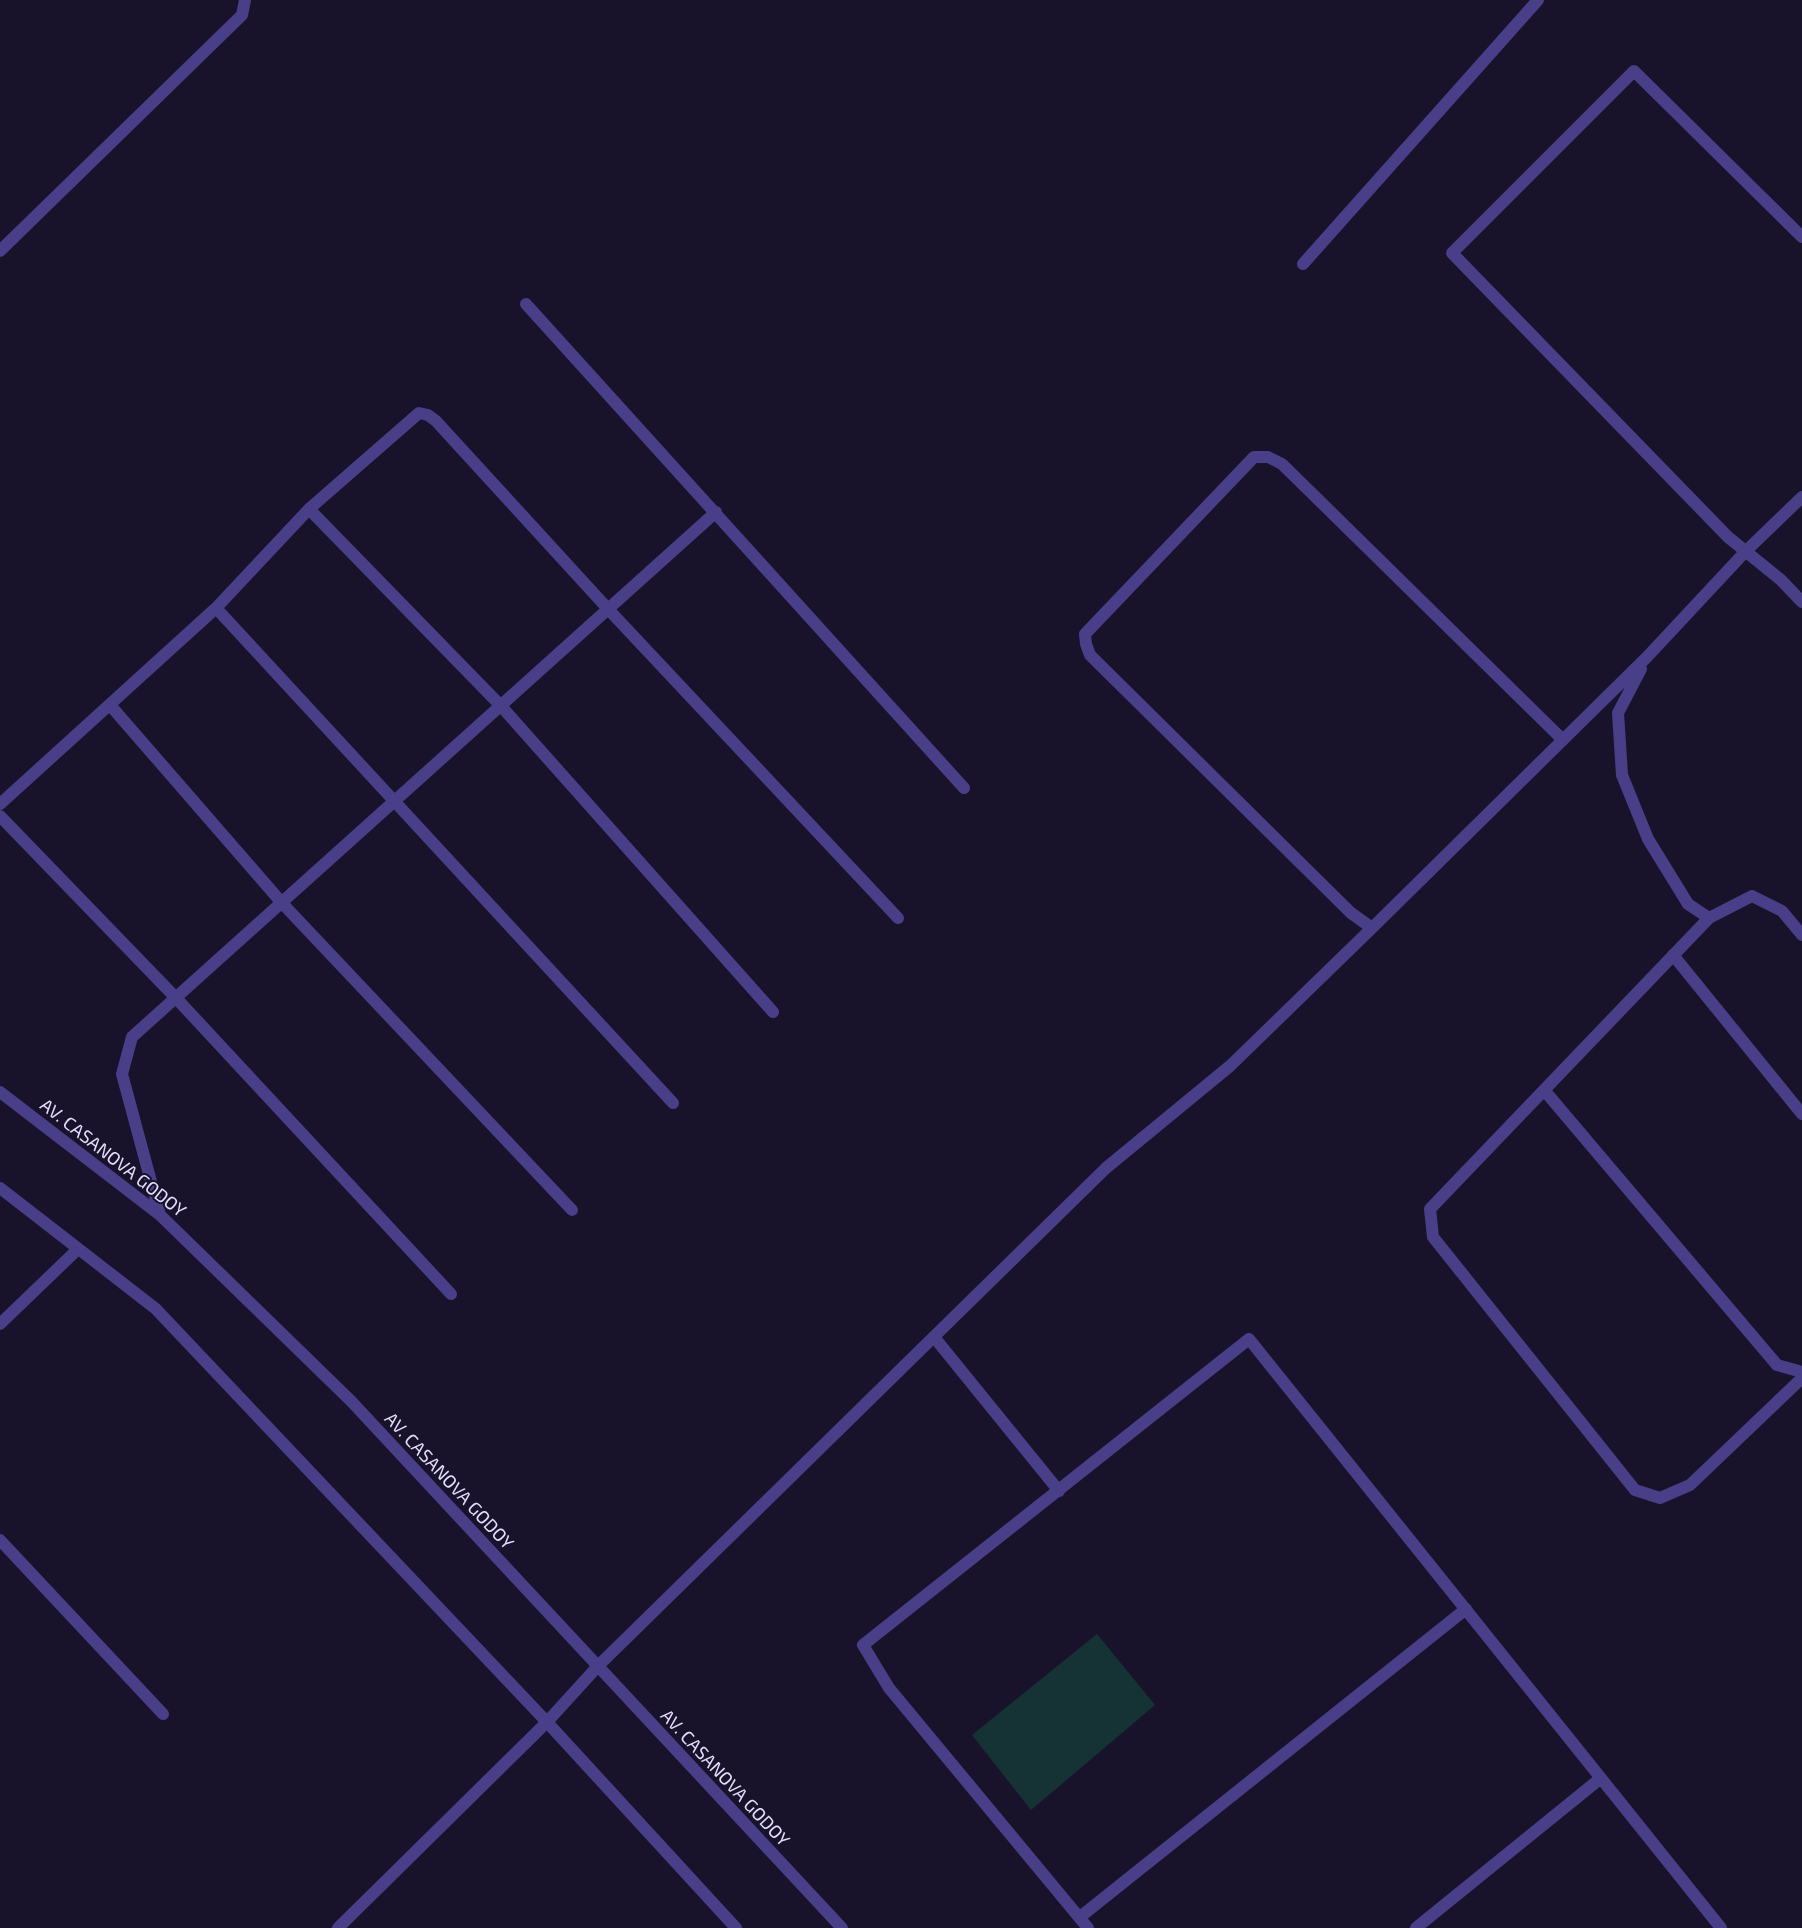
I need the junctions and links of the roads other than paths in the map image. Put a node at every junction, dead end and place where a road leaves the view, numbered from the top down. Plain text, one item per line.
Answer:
1 (245, 0) edge
2 (1538, 0) edge
3 (1802, 237) edge
4 (0, 251) edge
5 (1303, 264) dead end
6 (526, 304) dead end
7 (1802, 497) edge
8 (309, 509) junction
9 (716, 512) junction
10 (1745, 552) junction
11 (1802, 602) edge
12 (216, 608) junction
13 (609, 610) junction
14 (1647, 658) junction
15 (110, 705) junction
16 (501, 706) junction
17 (1563, 740) junction
18 (964, 788) dead end
19 (395, 801) junction
20 (0, 804) edge
21 (0, 816) edge
22 (282, 903) junction
23 (898, 918) dead end
24 (1708, 918) junction
25 (1372, 928) junction
26 (1802, 936) edge
27 (1672, 956) junction
28 (176, 998) junction
29 (773, 1012) dead end
30 (1544, 1090) junction
31 (0, 1092) edge
32 (673, 1103) dead end
33 (1802, 1114) edge
34 (0, 1188) edge
35 (572, 1210) dead end
36 (160, 1215) junction
37 (78, 1249) junction
38 (451, 1294) dead end
39 (0, 1324) edge
40 (934, 1337) junction
41 (1802, 1372) edge
42 (1802, 1378) edge
43 (1059, 1491) junction
44 (0, 1540) edge
45 (1466, 1609) junction
46 (598, 1666) junction
47 (163, 1714) dead end
48 (547, 1722) junction
49 (1601, 1778) junction
50 (1080, 1918) junction
51 (338, 1928) edge
52 (736, 1928) edge
53 (842, 1928) edge
54 (1088, 1928) edge
55 (1416, 1928) edge
56 (1721, 1928) edge

1 - 4 street
2 - 5 street
3 - 10 street
6 - 9 street
7 - 10 street
8 - 12 street
8 - 13 street
8 - 16 street
9 - 13 street
9 - 18 street
10 - 11 street
10 - 14 street
12 - 15 street
12 - 19 street
13 - 16 street
13 - 23 street
14 - 17 street
14 - 24 street
15 - 20 street
15 - 22 street
16 - 19 street
16 - 29 street
17 - 25 street
17 - 25 street
19 - 22 street
19 - 32 street
21 - 28 street
22 - 28 street
22 - 35 street
24 - 26 street
24 - 27 street
25 - 40 street
27 - 30 street
27 - 33 street
28 - 36 street
28 - 38 street
30 - 41 street
30 - 42 street
31 - 36 street, AV. CASANOVA GODOY
34 - 37 street
36 - 46 street, AV. CASANOVA GODOY
37 - 39 street
37 - 48 street
40 - 43 street
40 - 46 street
43 - 45 street
43 - 50 street
44 - 47 street
45 - 49 street
45 - 50 street
46 - 48 street
46 - 53 street, AV. CASANOVA GODOY
48 - 51 street
48 - 52 street
49 - 55 street
49 - 56 street
50 - 54 street

